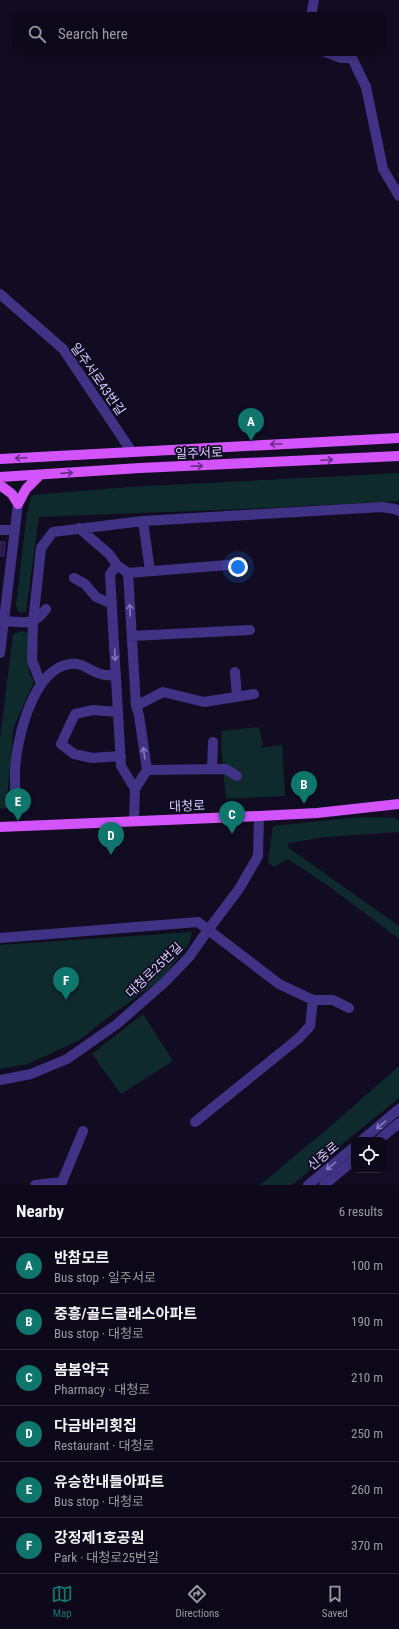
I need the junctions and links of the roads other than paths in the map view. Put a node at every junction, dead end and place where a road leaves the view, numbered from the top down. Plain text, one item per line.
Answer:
1 (314, 0) edge
2 (312, 12) edge
3 (336, 56) edge
4 (399, 196) edge
5 (0, 294) edge
6 (399, 438) edge
7 (132, 452) junction
8 (399, 456) edge
9 (0, 459) edge
10 (40, 475) junction
11 (0, 477) edge
12 (0, 485) edge
13 (18, 504) junction
14 (399, 511) edge
15 (143, 521) junction
16 (79, 528) junction
17 (0, 530) edge
18 (15, 530) junction
19 (0, 564) edge
20 (10, 564) junction
21 (240, 564) dead end
22 (118, 565) junction
23 (150, 572) junction
24 (128, 573) junction
25 (74, 578) dead end
26 (112, 604) junction
27 (46, 609) dead end
28 (4, 621) junction
29 (33, 622) junction
30 (250, 630) dead end
31 (132, 636) junction
32 (0, 653) edge
33 (235, 672) dead end
34 (116, 674) junction
35 (41, 684) junction
36 (254, 694) dead end
37 (237, 697) junction
38 (136, 706) junction
39 (118, 712) junction
40 (213, 742) dead end
41 (121, 756) junction
42 (212, 769) junction
43 (147, 770) junction
44 (237, 776) dead end
45 (135, 789) junction
46 (15, 797) dead end
47 (399, 804) edge
48 (259, 816) junction
49 (134, 822) junction
50 (0, 827) edge
51 (208, 930) junction
52 (0, 938) edge
53 (313, 1000) junction
54 (349, 1008) dead end
55 (0, 1080) edge
56 (399, 1110) edge
57 (195, 1122) dead end
58 (399, 1124) edge
59 (83, 1131) dead end
60 (366, 1137) edge
61 (383, 1137) edge
62 (351, 1149) edge
63 (351, 1162) edge
64 (35, 1185) edge
65 (308, 1185) edge
66 (324, 1185) edge

1 - 2 street
3 - 4 street
5 - 7 street, 일주서로43번길
6 -> 7 main road, 일주서로
7 -> 9 main road, 일주서로
10 -> 8 main road, 일주서로
10 - 11 main road, 일주서로
10 - 13 main road
12 - 13 main road
13 - 18 street
14 - 15 street
15 - 16 street
15 - 23 street
16 - 22 street
16 - 29 street
17 - 18 street
18 - 20 street
19 - 20 street
20 - 28 street
21 - 23 street
22 - 24 street
22 - 26 street
23 - 24 street
31 -> 24 street
25 - 26 street
26 -> 34 street
27 - 29 street
28 - 29 street
28 - 32 street
29 - 35 street
30 - 31 street
31 - 38 street
33 - 37 street
34 - 35 street
34 - 39 street
35 - 46 street
36 - 37 street
37 - 38 street
43 -> 38 street
39 - 41 street
39 - 41 street
40 - 42 street
41 - 45 street
42 - 43 street
42 - 44 street
43 - 45 street
45 - 49 street
47 - 48 main road, 대청로
48 - 49 main road, 대청로
48 - 51 street, 대청로25번길
49 - 50 main road, 대청로
51 - 52 street
51 - 53 street
51 - 55 street, 대청로25번길
53 - 54 street
53 - 57 street
56 -> 60 street
58 - 61 street
59 - 64 street
62 -> 65 street, 신중로
63 - 66 street

